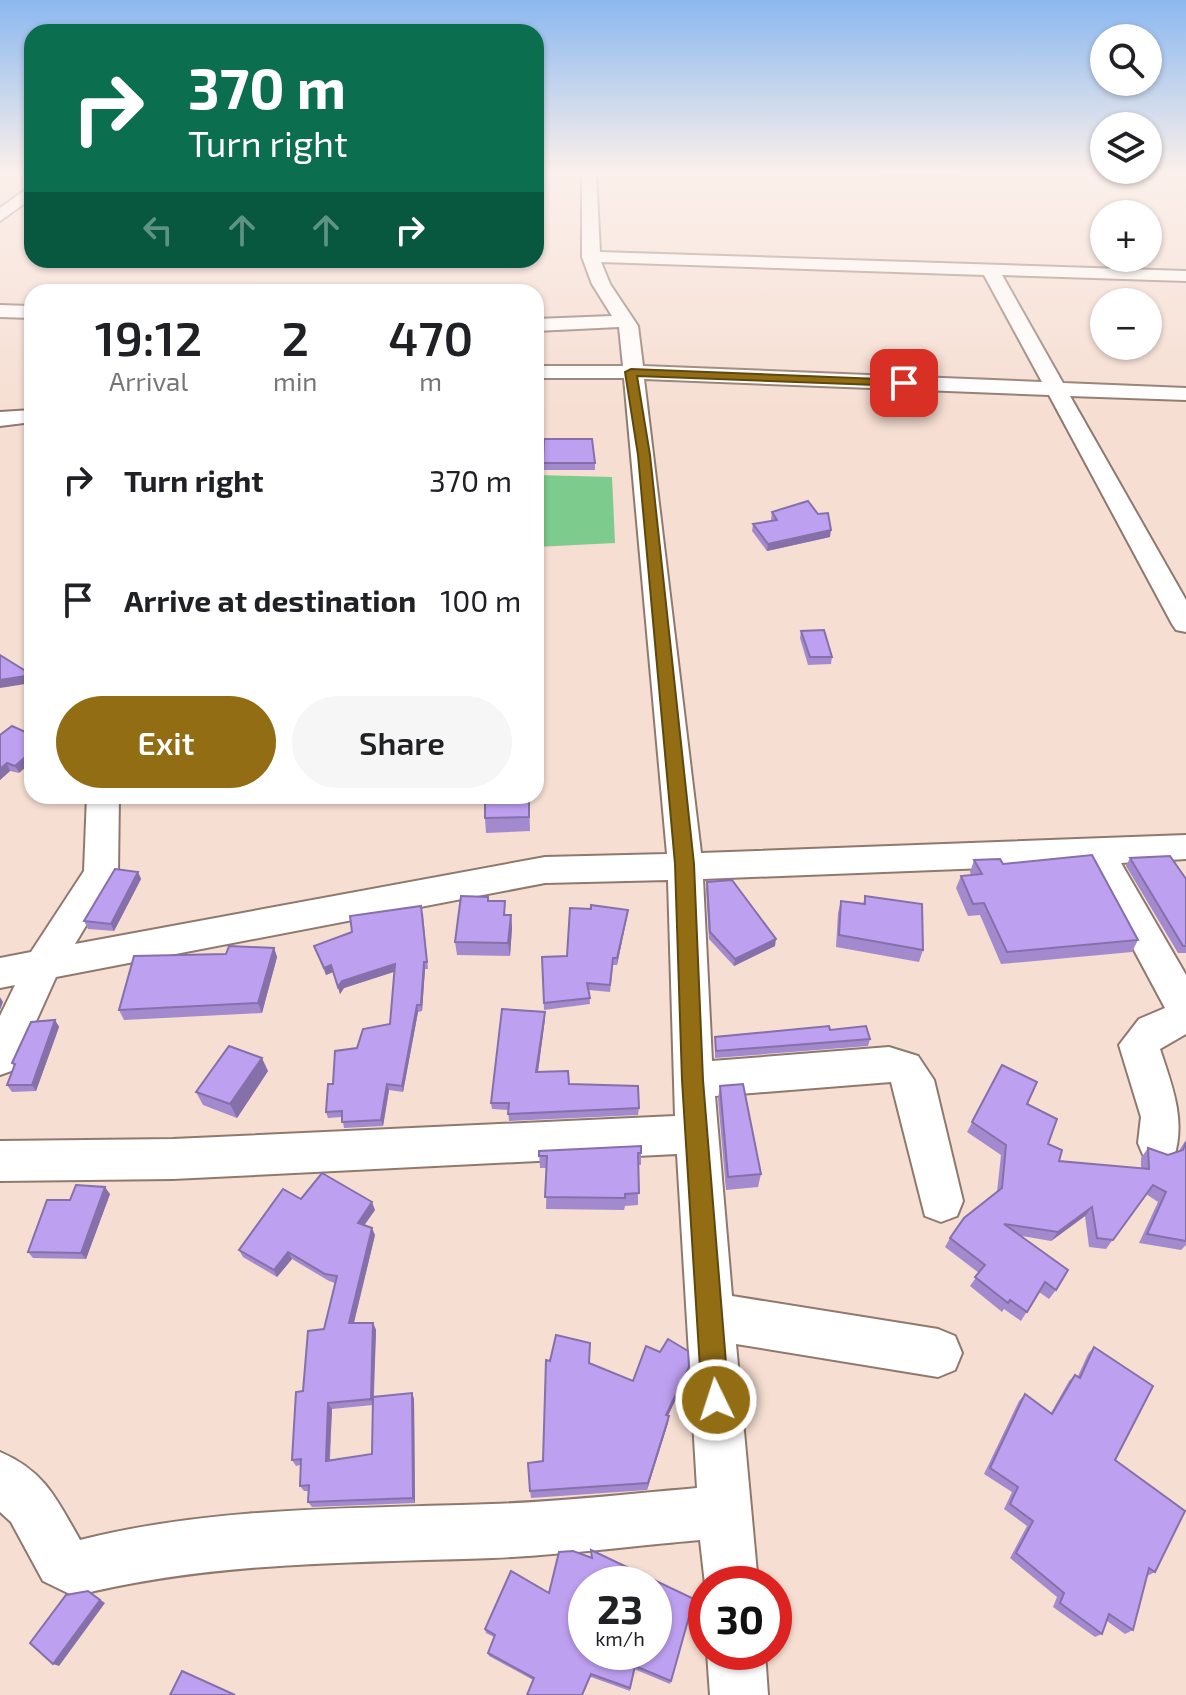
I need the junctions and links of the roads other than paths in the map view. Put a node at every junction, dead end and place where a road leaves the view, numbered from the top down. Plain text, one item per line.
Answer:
1 (591, 252) edge
2 (591, 257) junction
3 (990, 269) junction
4 (1186, 276) edge
5 (0, 311) edge
6 (24, 312) edge
7 (623, 321) junction
8 (544, 325) edge
9 (544, 372) edge
10 (631, 372) junction
11 (1055, 389) junction
12 (1186, 394) edge
13 (24, 417) edge
14 (0, 419) edge
15 (1186, 624) edge
16 (103, 804) edge
17 (1186, 847) edge
18 (1098, 852) junction
19 (685, 864) junction
20 (43, 965) junction
21 (0, 973) edge
22 (1186, 1010) edge
23 (1186, 1016) edge
24 (0, 1058) edge
25 (693, 1080) junction
26 (697, 1134) junction
27 (1159, 1143) dead end
28 (0, 1161) edge
29 (941, 1201) dead end
30 (710, 1316) junction
31 (938, 1353) dead end
32 (0, 1478) edge
33 (723, 1512) junction
34 (728, 1566) edge
35 (737, 1670) edge
36 (739, 1695) edge

1 - 2 street
2 - 3 street
2 - 7 street
3 - 4 street
3 - 11 street
5 - 6 street
7 - 8 street
7 - 10 street
9 - 10 street
10 - 11 street
10 - 19 street
11 - 12 street
11 - 15 street
13 - 14 street
16 - 20 street
17 - 18 street
18 - 19 street
18 - 22 street
19 - 20 street
19 - 25 street
20 - 21 street
20 - 24 street
23 - 27 street
25 - 26 street
25 - 29 street
26 - 28 street
26 - 30 street
30 - 31 street
30 - 33 street
32 - 33 street
33 - 34 street
35 - 36 street

